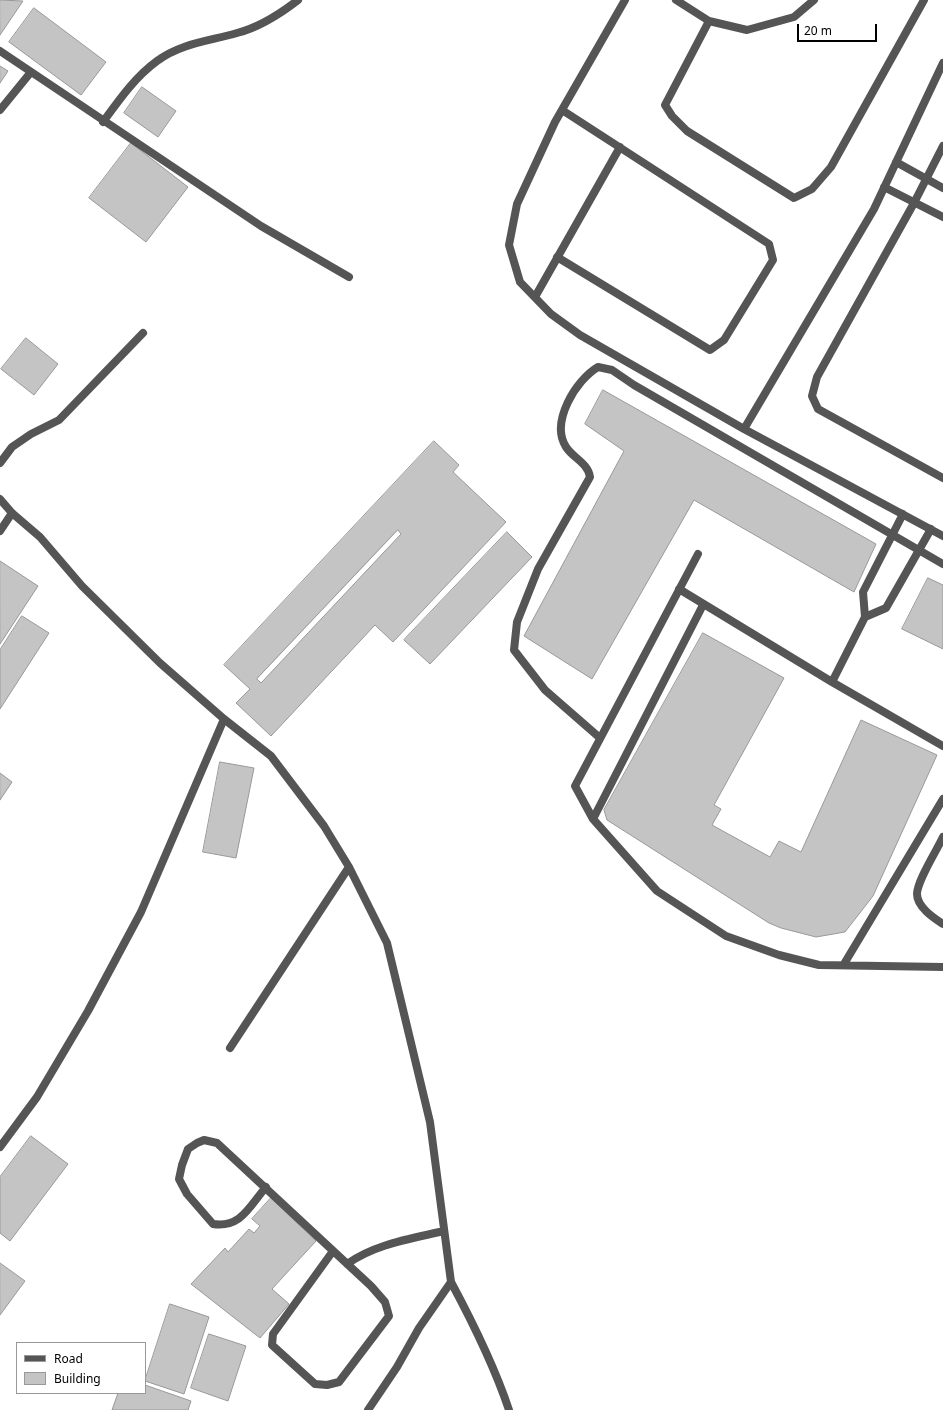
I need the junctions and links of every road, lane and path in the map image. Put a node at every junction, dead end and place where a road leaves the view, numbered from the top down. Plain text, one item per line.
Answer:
1 (298, 0) edge
2 (625, 0) edge
3 (676, 0) edge
4 (814, 0) edge
5 (924, 0) edge
6 (709, 21) junction
7 (0, 51) edge
8 (943, 64) edge
9 (31, 72) junction
10 (0, 110) edge
11 (562, 110) junction
12 (103, 122) junction
13 (943, 146) edge
14 (620, 147) junction
15 (896, 162) junction
16 (927, 178) junction
17 (884, 187) junction
18 (943, 188) edge
19 (914, 203) junction
20 (943, 217) edge
21 (557, 257) junction
22 (349, 277) dead end
23 (535, 297) junction
24 (143, 333) dead end
25 (744, 429) junction
26 (0, 462) edge
27 (943, 478) edge
28 (0, 499) edge
29 (12, 514) junction
30 (903, 514) junction
31 (931, 529) junction
32 (0, 531) edge
33 (892, 536) junction
34 (943, 536) edge
35 (918, 551) junction
36 (698, 554) dead end
37 (943, 564) edge
38 (679, 589) junction
39 (703, 605) junction
40 (865, 617) junction
41 (832, 682) junction
42 (224, 719) junction
43 (600, 738) junction
44 (943, 746) edge
45 (943, 798) edge
46 (593, 819) junction
47 (943, 837) edge
48 (349, 867) junction
49 (943, 924) edge
50 (844, 964) junction
51 (943, 967) edge
52 (230, 1048) dead end
53 (0, 1147) edge
54 (266, 1187) junction
55 (444, 1231) junction
56 (333, 1251) junction
57 (346, 1264) junction
58 (451, 1282) junction
59 (368, 1410) edge
60 (509, 1410) edge

1 - 12 street
2 - 11 street
3 - 6 street
4 - 6 street
5 - 6 street
7 - 9 street
8 - 15 street
9 - 10 street
9 - 12 street
11 - 14 street
11 - 23 street
12 - 22 street
13 - 16 street
14 - 21 street
14 - 21 street
15 - 16 street
15 - 17 street
16 - 18 street
16 - 19 street
17 - 19 street
17 - 25 street
19 - 20 street
19 - 27 street
21 - 23 street
23 - 25 street
24 - 26 street
25 - 30 street
28 - 29 street
29 - 32 street
29 - 42 street
30 - 31 street
30 - 33 street
31 - 34 street
31 - 35 street
33 - 35 street
33 - 40 street
33 - 43 street
35 - 37 street
35 - 40 street
36 - 38 street
38 - 39 street
38 - 43 street
39 - 41 street
39 - 46 street
40 - 41 street
41 - 44 street
42 - 48 street
42 - 53 street
43 - 46 street
45 - 50 street
46 - 50 street
47 - 49 street
48 - 52 street
48 - 55 street
50 - 51 street
54 - 54 street
54 - 56 street
55 - 57 street
55 - 58 street
56 - 57 street
56 - 57 street
58 - 59 street
58 - 60 street

